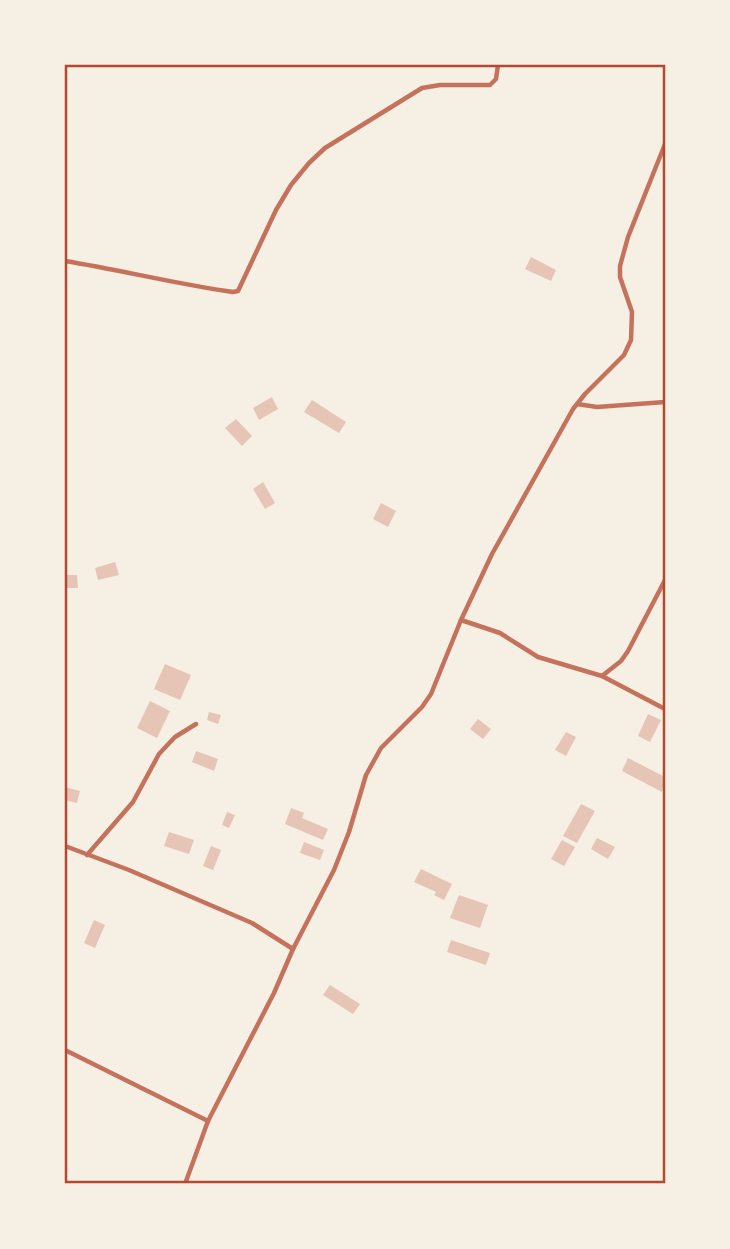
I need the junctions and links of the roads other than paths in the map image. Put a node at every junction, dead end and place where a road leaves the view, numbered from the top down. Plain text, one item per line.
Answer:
1 (498, 65) edge
2 (665, 144) edge
3 (65, 261) edge
4 (665, 402) edge
5 (577, 404) junction
6 (665, 580) edge
7 (461, 620) junction
8 (602, 676) junction
9 (665, 709) edge
10 (197, 724) dead end
11 (65, 846) edge
12 (86, 855) junction
13 (293, 949) junction
14 (65, 1050) edge
15 (208, 1121) junction
16 (185, 1184) edge

1 - 3 street
2 - 5 street
4 - 5 street
5 - 7 street
6 - 8 street
7 - 8 street
7 - 13 street
8 - 9 street
10 - 12 street
11 - 12 street
12 - 13 street
13 - 15 street
14 - 15 street
15 - 16 street

